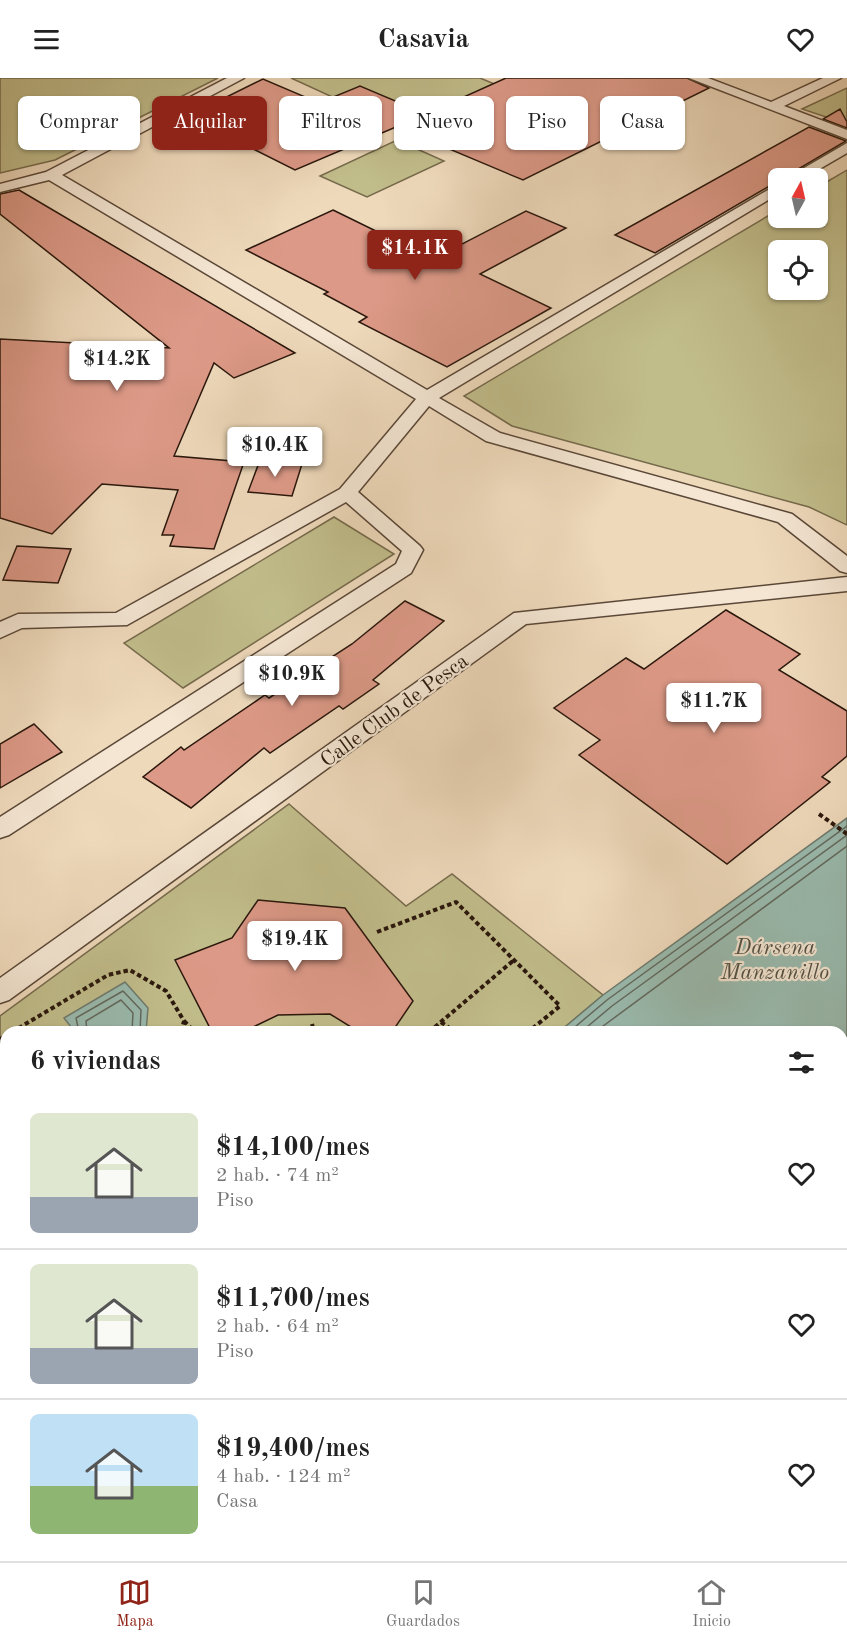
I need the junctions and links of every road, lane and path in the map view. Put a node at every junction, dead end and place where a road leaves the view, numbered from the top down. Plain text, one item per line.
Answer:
1 (237, 78) edge
2 (696, 78) edge
3 (834, 78) edge
4 (771, 107) junction
5 (847, 135) edge
6 (847, 147) edge
7 (811, 168) edge
8 (51, 175) junction
9 (0, 188) edge
10 (768, 194) edge
11 (426, 398) junction
12 (347, 493) junction
13 (847, 566) edge
14 (847, 584) edge
15 (0, 631) edge
16 (819, 814) dead end
17 (0, 829) edge
18 (847, 834) edge
19 (377, 932) dead end
20 (514, 960) junction
21 (0, 992) edge
22 (184, 1020) junction
23 (441, 1022) junction
24 (22, 1026) edge
25 (182, 1026) edge
26 (190, 1026) edge
27 (436, 1026) edge
28 (447, 1026) edge
29 (535, 1026) edge

1 - 8 lane
2 - 4 lane
3 - 4 lane
4 - 5 lane
6 - 7 lane
8 - 9 lane
8 - 11 lane
10 - 11 lane
11 - 12 lane
11 - 13 lane
12 - 15 lane
12 - 17 lane
14 - 21 lane, Calle Club de Pesca
16 - 18 path
19 - 20 path
20 - 23 path
20 - 29 path
22 - 24 path
22 - 25 path
22 - 26 path
23 - 27 path
23 - 28 path

